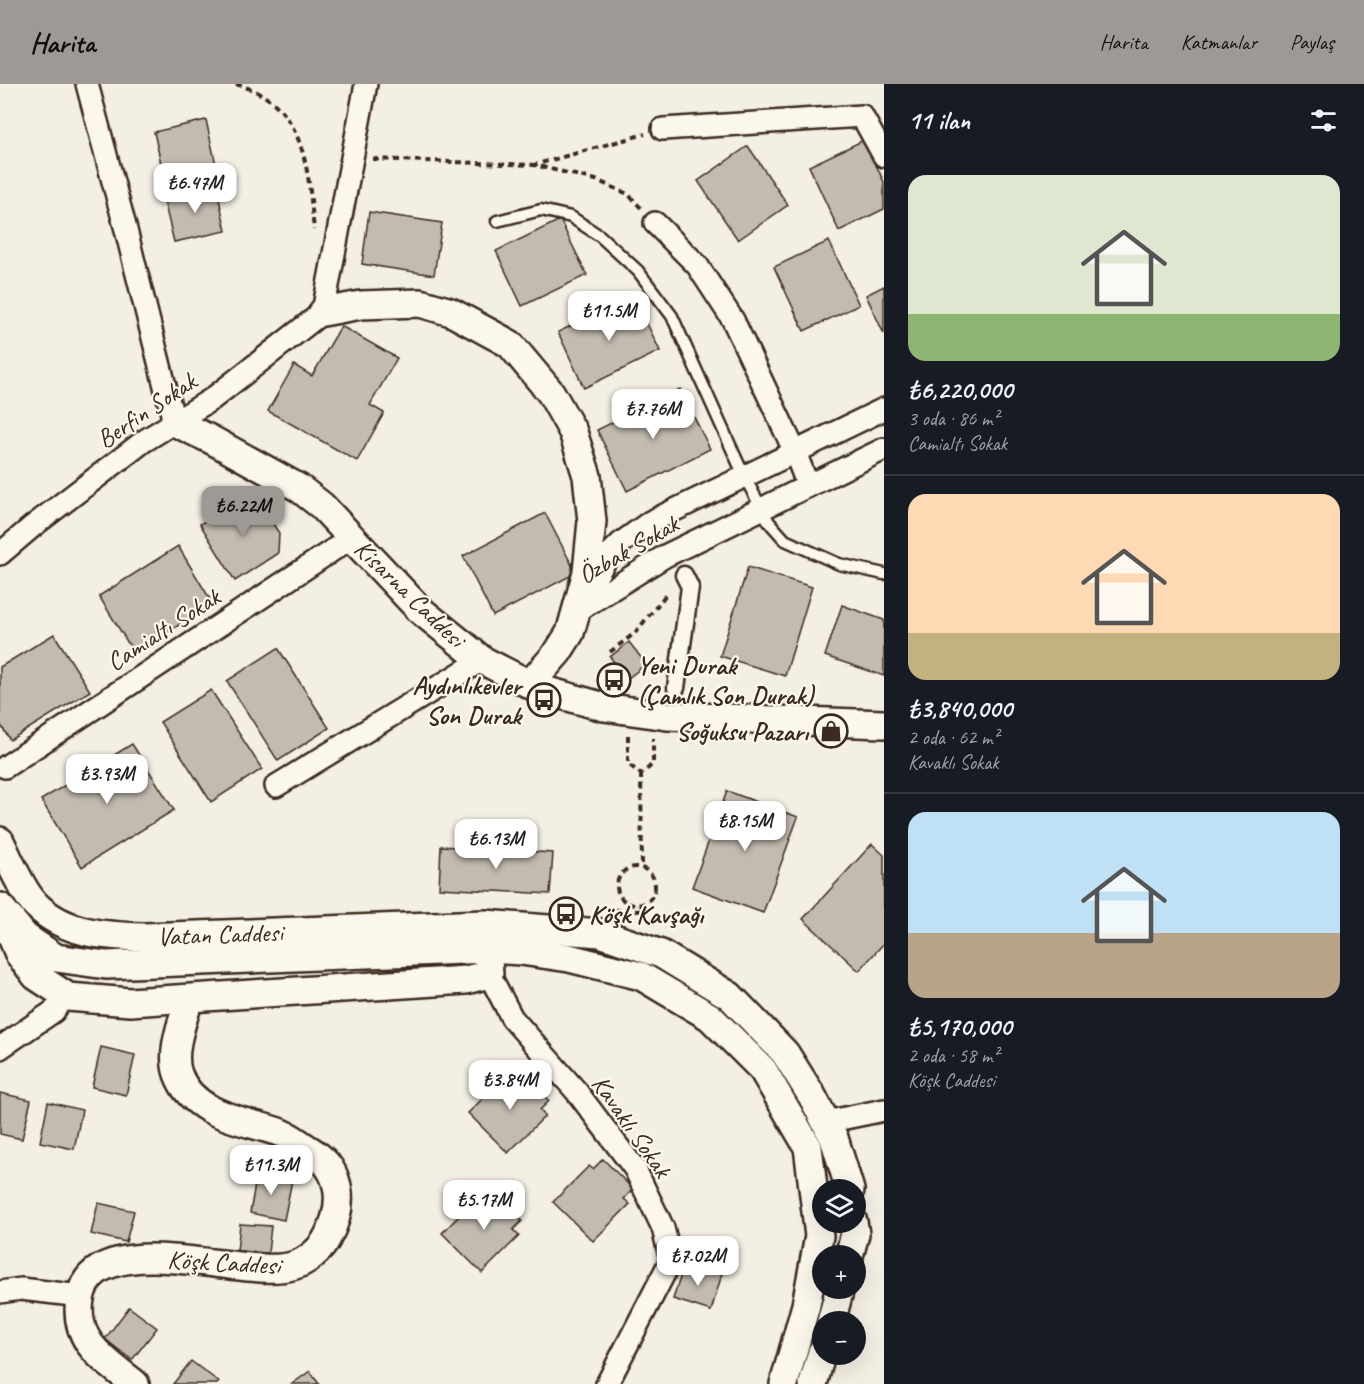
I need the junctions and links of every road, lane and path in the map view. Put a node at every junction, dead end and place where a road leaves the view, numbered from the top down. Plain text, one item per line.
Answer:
1 (87, 84) edge
2 (236, 84) edge
3 (366, 84) edge
4 (663, 129) joint
5 (884, 156) edge
6 (352, 158) junction
7 (534, 165) junction
8 (497, 221) dead end
9 (655, 223) joint
10 (315, 231) dead end
11 (323, 312) junction
12 (884, 409) edge
13 (174, 422) junction
14 (884, 449) edge
15 (795, 452) junction
16 (744, 476) junction
17 (808, 486) junction
18 (761, 509) junction
19 (351, 538) junction
20 (0, 554) edge
21 (884, 574) edge
22 (684, 575) dead end
23 (577, 611) junction
24 (482, 660) junction
25 (530, 684) junction
26 (676, 688) dead end
27 (884, 724) edge
28 (628, 735) dead end
29 (652, 737) dead end
30 (5, 767) dead end
31 (641, 774) junction
32 (276, 786) dead end
33 (0, 841) edge
34 (642, 868) junction
35 (642, 904) junction
36 (0, 907) edge
37 (608, 909) dead end
38 (487, 949) junction
39 (61, 992) junction
40 (189, 999) junction
41 (0, 1048) edge
42 (884, 1110) edge
43 (826, 1122) junction
44 (847, 1179) edge
45 (0, 1292) edge
46 (81, 1296) junction
47 (818, 1365) edge
48 (135, 1384) edge
49 (607, 1384) edge
50 (784, 1384) edge
51 (813, 1384) edge

1 - 13 street
2 - 10 path
3 - 6 street
4 - 5 street
4 - 7 path
6 - 7 path
6 - 11 street
7 - 9 path
8 - 16 lane
9 - 15 street
11 - 13 street, Berfin Sokak
11 - 23 street
12 - 15 street, Özbak Sokak
13 - 19 street, Kisarna Caddesi
13 - 20 street, Berfin Sokak
14 - 17 street, Özbak Sokak
15 - 16 street, Özbak Sokak
15 - 17 street
16 - 18 lane
16 - 23 street, Özbak Sokak
17 - 18 street, Özbak Sokak
18 - 21 lane
18 - 23 street, Özbak Sokak
19 - 24 street, Kisarna Caddesi
19 - 30 street, Camialtı Sokak
22 - 26 street
23 - 25 street
24 - 25 street, Kisarna Caddesi
24 - 32 street
25 - 27 street, Kisarna Caddesi
28 - 31 path
29 - 31 path
31 - 34 path
33 - 38 street, Vatan Caddesi
34 - 35 path
34 - 35 path
35 - 37 path
36 - 38 street, Vatan Caddesi
36 - 39 street
38 - 40 street
38 - 43 street, Vatan Caddesi
38 - 49 street, Kavaklı Sokak
38 - 50 street, Vatan Caddesi
39 - 40 street
39 - 41 street
40 - 46 street, Köşk Caddesi
42 - 43 street
43 - 44 street, Vatan Caddesi
45 - 46 street
46 - 48 street
47 - 51 street

